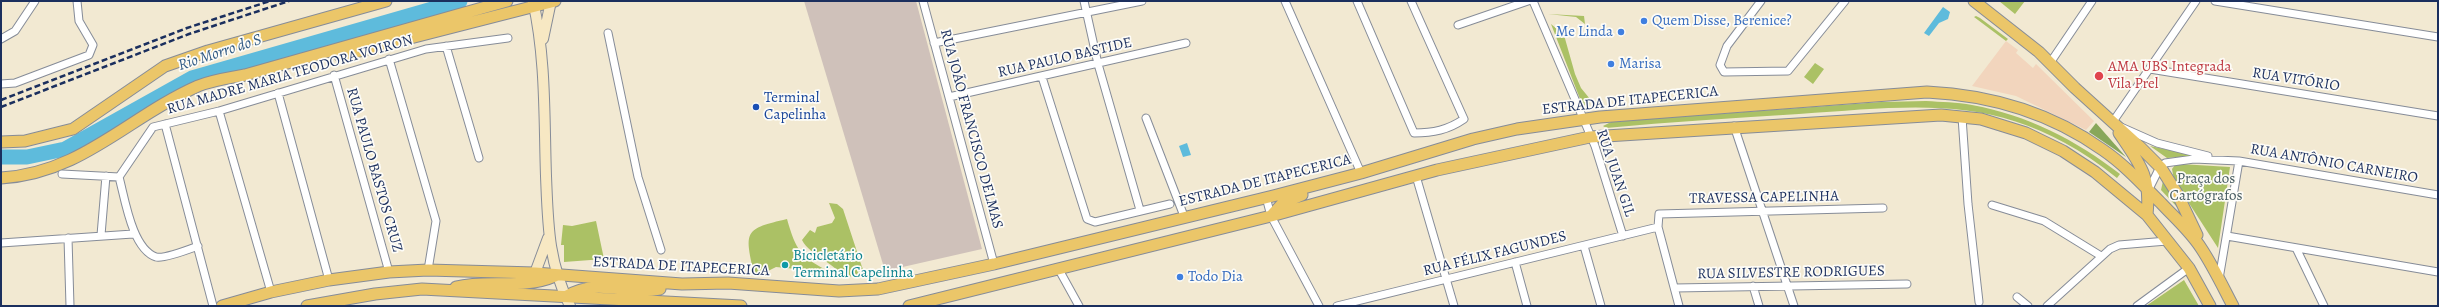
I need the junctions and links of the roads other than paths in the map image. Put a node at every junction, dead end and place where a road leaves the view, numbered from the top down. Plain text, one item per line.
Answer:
1 (35, 1) edge
2 (77, 1) edge
3 (386, 1) edge
4 (508, 1) edge
5 (552, 1) edge
6 (923, 1) edge
7 (1084, 1) edge
8 (1142, 1) edge
9 (1285, 1) edge
10 (1357, 1) edge
11 (1411, 1) edge
12 (1528, 1) edge
13 (1533, 1) edge
14 (1761, 1) edge
15 (1845, 1) edge
16 (1974, 1) edge
17 (2092, 1) edge
18 (2196, 1) edge
19 (2215, 1) edge
20 (534, 4) edge
21 (1086, 12) junction
22 (1458, 26) dead end
23 (608, 33) dead end
24 (2438, 37) edge
25 (508, 38) dead end
26 (1, 39) edge
27 (934, 43) junction
28 (1186, 43) dead end
29 (446, 46) junction
30 (542, 47) junction
31 (389, 58) junction
32 (2050, 63) junction
33 (1098, 64) junction
34 (2150, 69) junction
35 (245, 75) junction
36 (334, 75) junction
37 (1042, 77) junction
38 (1, 84) edge
39 (278, 93) junction
40 (949, 97) junction
41 (219, 111) junction
42 (2438, 116) edge
43 (1962, 117) junction
44 (1146, 118) dead end
45 (1582, 118) junction
46 (2112, 122) junction
47 (164, 124) junction
48 (1734, 126) junction
49 (1590, 137) junction
50 (1, 142) edge
51 (479, 158) dead end
52 (2225, 159) junction
53 (2239, 161) junction
54 (1392, 164) junction
55 (2160, 168) junction
56 (1361, 173) junction
57 (62, 174) dead end
58 (106, 176) junction
59 (1416, 176) junction
60 (119, 177) junction
61 (1, 178) edge
62 (2148, 191) junction
63 (2438, 195) edge
64 (1266, 197) junction
65 (1170, 204) dead end
66 (1992, 205) dead end
67 (1883, 208) dead end
68 (1140, 210) junction
69 (1762, 211) junction
70 (1184, 216) junction
71 (1271, 216) junction
72 (2147, 216) junction
73 (1658, 227) junction
74 (133, 234) junction
75 (101, 235) junction
76 (548, 236) junction
77 (1623, 236) junction
78 (2227, 236) junction
79 (68, 238) junction
80 (2167, 241) junction
81 (1, 243) edge
82 (198, 246) junction
83 (1584, 246) junction
84 (2202, 248) junction
85 (2296, 248) junction
86 (661, 250) dead end
87 (2101, 256) junction
88 (1515, 262) junction
89 (994, 264) junction
90 (1058, 268) junction
91 (2188, 268) junction
92 (428, 270) junction
93 (389, 272) junction
94 (2438, 272) edge
95 (535, 274) junction
96 (556, 276) junction
97 (1446, 279) junction
98 (2219, 279) junction
99 (329, 280) junction
100 (682, 284) junction
101 (1907, 284) dead end
102 (1786, 285) junction
103 (1753, 286) junction
104 (1675, 288) junction
105 (444, 290) junction
106 (271, 292) junction
107 (2017, 297) dead end
108 (567, 301) edge
109 (349, 302) edge
110 (1979, 302) dead end
111 (70, 306) edge
112 (214, 306) edge
113 (222, 306) edge
114 (307, 306) edge
115 (741, 306) edge
116 (909, 306) edge
117 (1079, 306) edge
118 (1319, 306) edge
119 (1337, 306) edge
120 (1454, 306) edge
121 (1527, 306) edge
122 (1601, 306) edge
123 (1679, 306) edge
124 (1759, 306) edge
125 (1794, 306) edge
126 (2028, 306) edge
127 (2046, 306) edge
128 (2137, 306) edge
129 (2210, 306) edge
130 (2234, 306) edge
131 (2324, 306) edge

1 - 26 street
2 - 38 street
3 - 50 main road
4 - 35 main road
5 - 20 main road
5 - 30 main road
6 - 27 street, RUA JOÃO FRANCISCO DELMAS
7 - 21 street
8 - 21 street
9 - 56 street
10 - 11 street
12 - 22 street
13 - 45 street, RUA JUAN GIL
14 - 15 street
16 - 32 main road
17 - 32 street
18 - 34 street
19 - 24 street
20 - 30 main road
20 - 35 main road
21 - 27 street
21 - 33 street
23 - 86 street
25 - 29 street, RUA MADRE MARIA TEODORA VOIRON
27 - 40 street, RUA JOÃO FRANCISCO DELMAS
28 - 33 street, RUA PAULO BASTIDE
29 - 31 street, RUA MADRE MARIA TEODORA VOIRON
29 - 51 street
30 - 76 main road
31 - 36 street, RUA MADRE MARIA TEODORA VOIRON
31 - 92 street
32 - 46 main road
33 - 37 street, RUA PAULO BASTIDE
33 - 68 street
34 - 42 street, RUA VITÓRIO
34 - 46 street
35 - 61 main road
36 - 39 street, RUA MADRE MARIA TEODORA VOIRON
36 - 93 street, RUA PAULO BASTOS CRUZ
37 - 40 street, RUA PAULO BASTIDE
37 - 68 street
39 - 41 street, RUA MADRE MARIA TEODORA VOIRON
39 - 99 street
40 - 89 street, RUA JOÃO FRANCISCO DELMAS
41 - 47 street, RUA MADRE MARIA TEODORA VOIRON
41 - 106 street
43 - 48 main road
43 - 72 main road
43 - 110 street
44 - 70 street
45 - 49 street, RUA JUAN GIL
45 - 54 main road, ESTRADA DE ITAPECERICA
45 - 62 main road, ESTRADA DE ITAPECERICA
46 - 52 street, RUA ANTÔNIO CARNEIRO
46 - 55 main road
46 - 62 main road
47 - 60 street, RUA MADRE MARIA TEODORA VOIRON
47 - 82 street
48 - 49 main road
48 - 69 street
49 - 59 main road
49 - 77 street, RUA JUAN GIL
52 - 53 street, RUA ANTÔNIO CARNEIRO
52 - 55 street, RUA ANTÔNIO CARNEIRO
53 - 63 street, RUA ANTÔNIO CARNEIRO
53 - 78 street
54 - 56 main road, ESTRADA DE ITAPECERICA
54 - 71 main road
55 - 62 street
55 - 84 main road
56 - 64 main road, ESTRADA DE ITAPECERICA
57 - 58 street
58 - 60 street
58 - 75 street
59 - 71 main road
59 - 97 street
60 - 74 street
62 - 72 main road
62 - 84 main road, ESTRADA DE ITAPECERICA
64 - 70 main road, ESTRADA DE ITAPECERICA
64 - 71 street
65 - 68 street
66 - 87 street
67 - 69 street, TRAVESSA CAPELINHA
69 - 73 street, TRAVESSA CAPELINHA
69 - 102 street
70 - 89 main road, ESTRADA DE ITAPECERICA
71 - 90 main road
71 - 118 street
72 - 80 main road
73 - 77 street, RUA FÉLIX FAGUNDES
73 - 104 street
74 - 75 street
74 - 82 street
75 - 79 street
76 - 95 main road
76 - 96 main road
77 - 83 street, RUA FÉLIX FAGUNDES
78 - 85 street
78 - 98 street
79 - 81 street
79 - 111 street
80 - 87 street
80 - 91 main road
82 - 112 street
83 - 88 street, RUA FÉLIX FAGUNDES
83 - 122 street
84 - 98 main road, ESTRADA DE ITAPECERICA
85 - 94 street
85 - 131 street
87 - 127 street
88 - 97 street, RUA FÉLIX FAGUNDES
88 - 121 street
89 - 100 main road, ESTRADA DE ITAPECERICA
90 - 116 main road
90 - 117 street
91 - 128 street
91 - 129 main road
92 - 93 main road, ESTRADA DE ITAPECERICA
92 - 95 main road, ESTRADA DE ITAPECERICA
93 - 99 main road, ESTRADA DE ITAPECERICA
95 - 96 main road, ESTRADA DE ITAPECERICA
96 - 100 main road, ESTRADA DE ITAPECERICA
96 - 105 main road
96 - 108 main road
97 - 119 street, RUA FÉLIX FAGUNDES
97 - 120 street
98 - 130 main road, ESTRADA DE ITAPECERICA
99 - 106 main road, ESTRADA DE ITAPECERICA
100 - 108 main road
101 - 102 street, RUA SILVESTRE RODRIGUES
102 - 103 street, RUA SILVESTRE RODRIGUES
102 - 125 street
103 - 104 street, RUA SILVESTRE RODRIGUES
103 - 124 street
104 - 123 street
105 - 108 main road
105 - 109 main road
106 - 113 main road, ESTRADA DE ITAPECERICA
107 - 126 street
108 - 115 main road
109 - 114 main road

